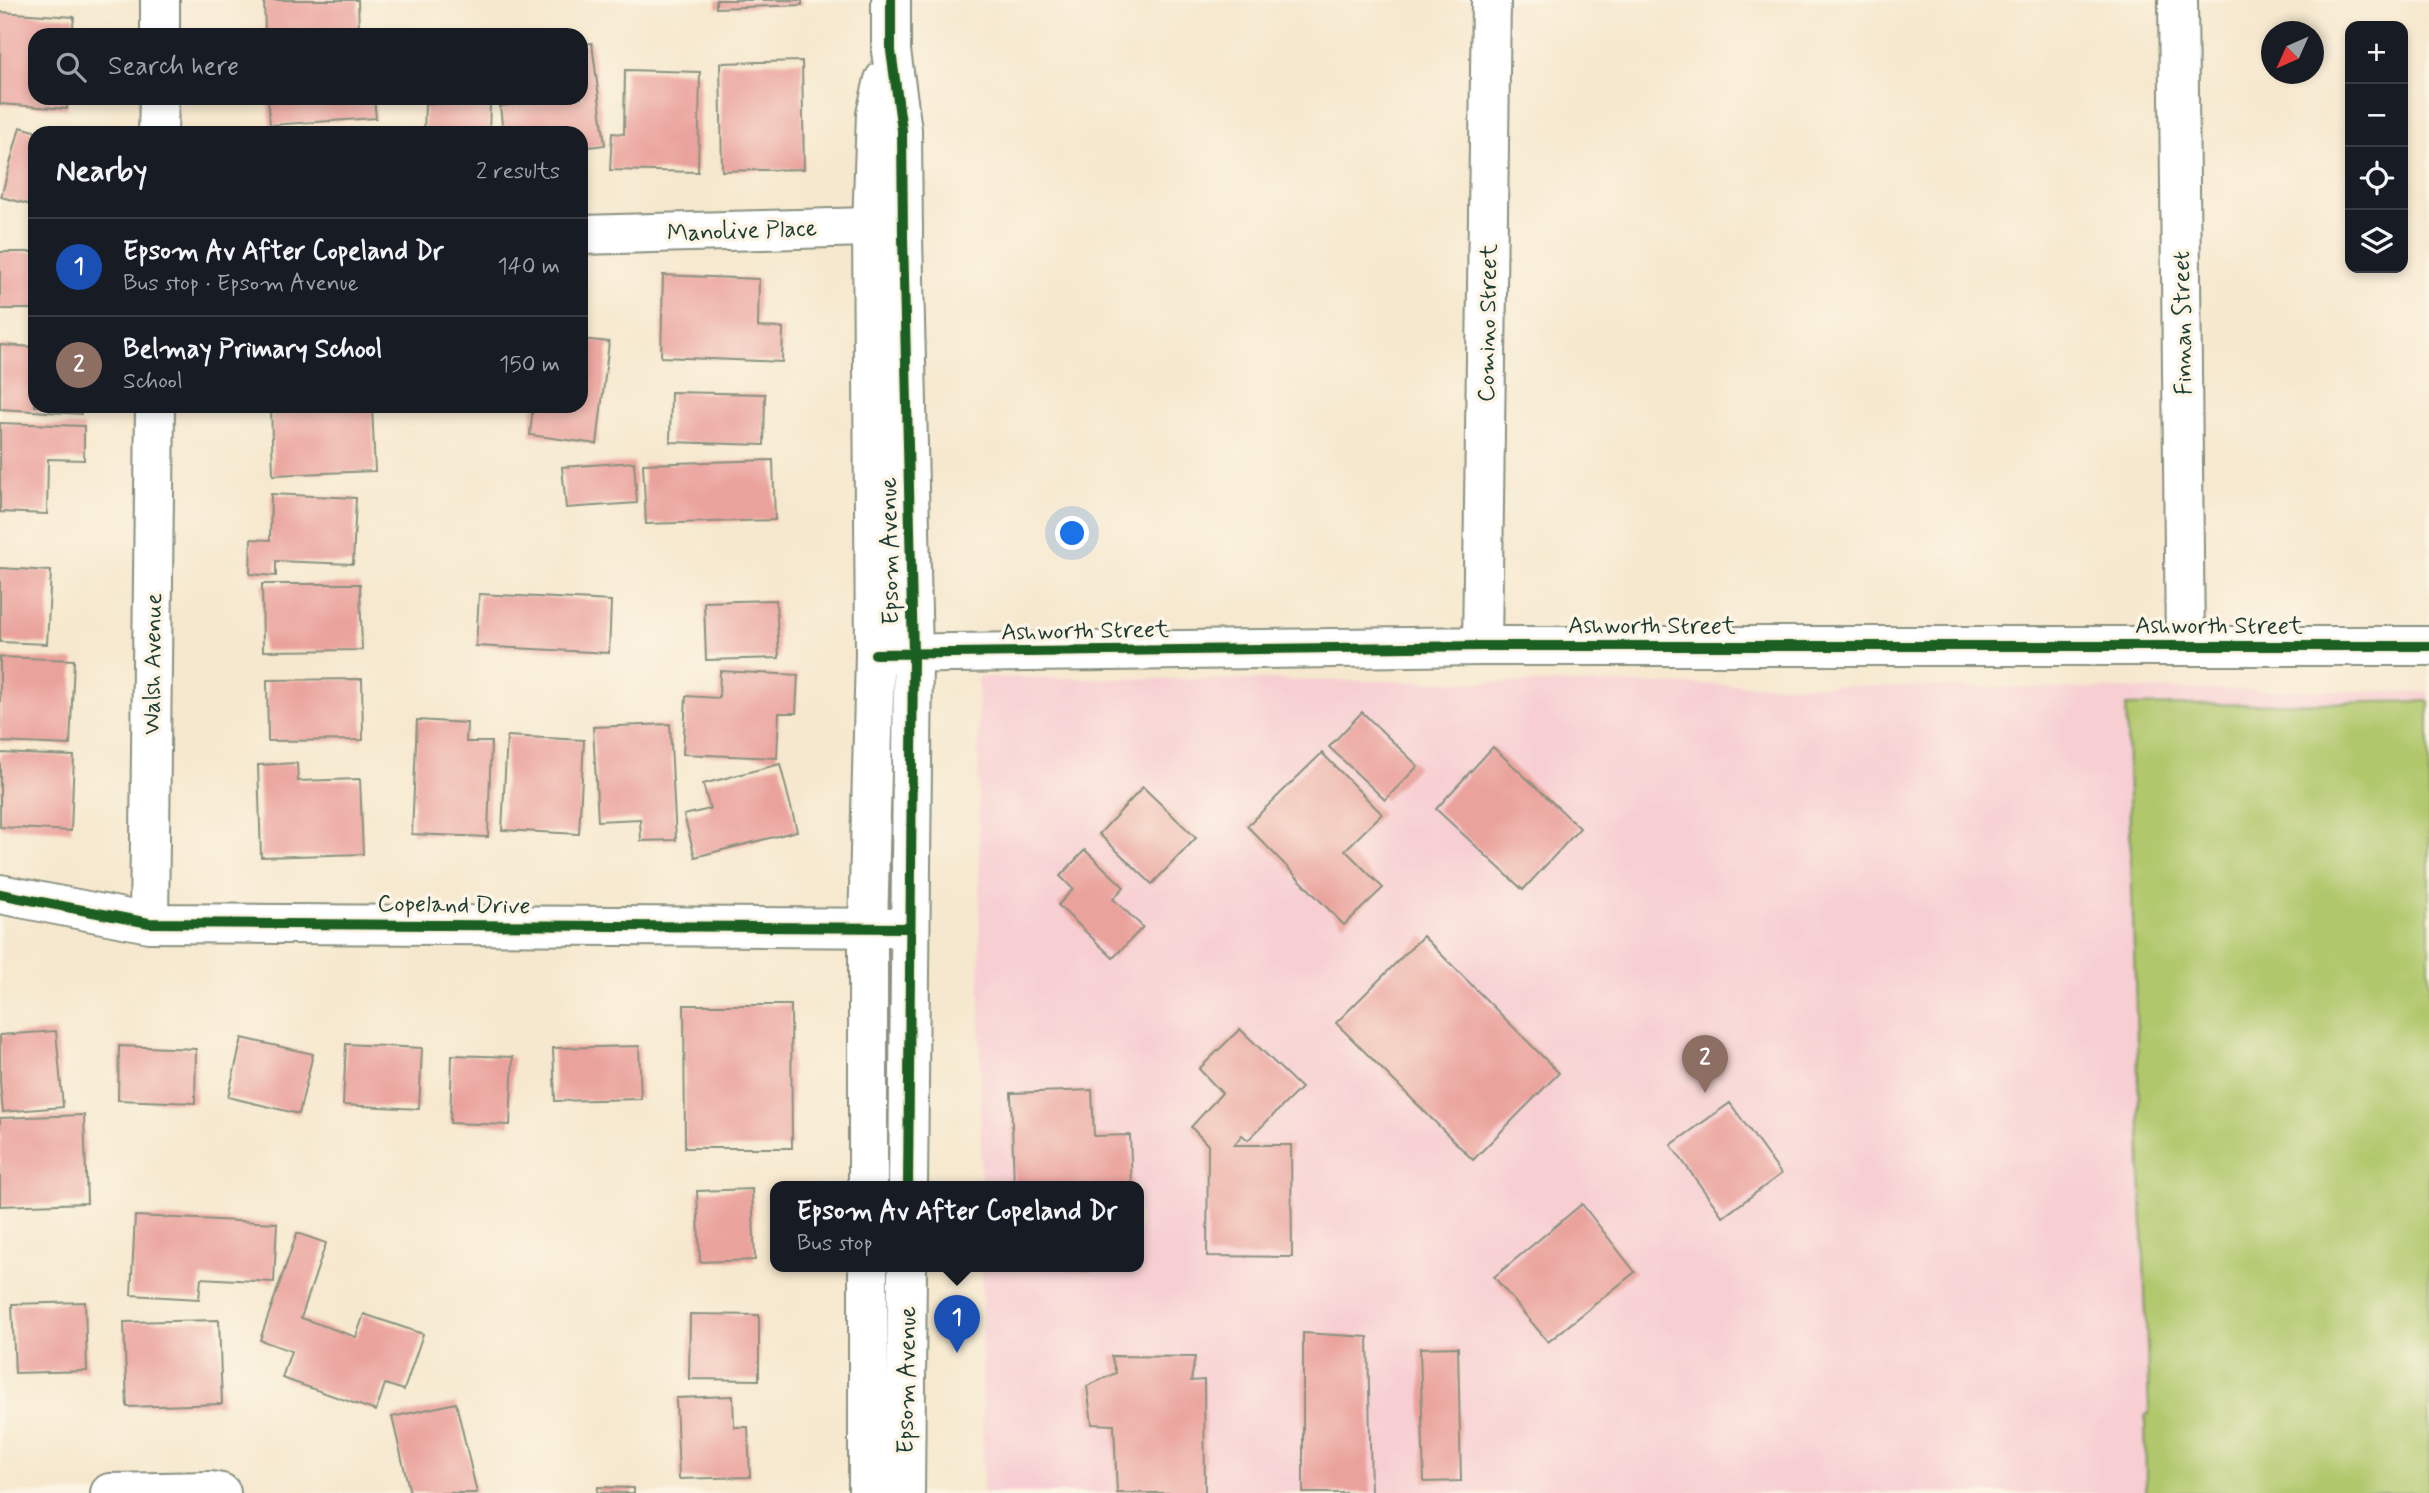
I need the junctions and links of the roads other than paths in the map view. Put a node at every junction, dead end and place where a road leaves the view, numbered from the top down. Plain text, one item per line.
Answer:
1 (160, 0) edge
2 (891, 0) edge
3 (1491, 0) edge
4 (2178, 0) edge
5 (160, 28) edge
6 (159, 105) edge
7 (158, 126) edge
8 (887, 227) junction
9 (588, 235) edge
10 (155, 413) edge
11 (1482, 646) junction
12 (2185, 646) junction
13 (2429, 646) edge
14 (875, 654) junction
15 (913, 654) junction
16 (0, 894) edge
17 (149, 923) junction
18 (910, 928) junction
19 (868, 929) junction
20 (868, 1181) edge
21 (908, 1181) edge
22 (868, 1272) edge
23 (907, 1272) edge
24 (110, 1493) edge
25 (221, 1493) edge
26 (868, 1493) edge
27 (905, 1493) edge

1 - 5 street
2 - 8 street, Epsom Avenue
3 - 11 street, Comino Street
4 - 12 street, Finnan Street
6 - 7 street
8 - 9 street, Manolive Place
8 - 14 street, Epsom Avenue
8 - 15 street, Epsom Avenue
10 - 17 street, Walsh Avenue
11 - 12 street, Ashworth Street
11 - 15 street, Ashworth Street
12 - 13 street, Ashworth Street
14 - 15 street, Ashworth Street
14 - 19 street, Epsom Avenue
15 - 18 street, Epsom Avenue
16 - 17 street, Copeland Drive
17 - 19 street, Copeland Drive
18 - 19 street, Copeland Drive
18 - 21 street, Epsom Avenue
19 - 20 street, Epsom Avenue
22 - 26 street, Epsom Avenue
23 - 27 street, Epsom Avenue
24 - 25 street

